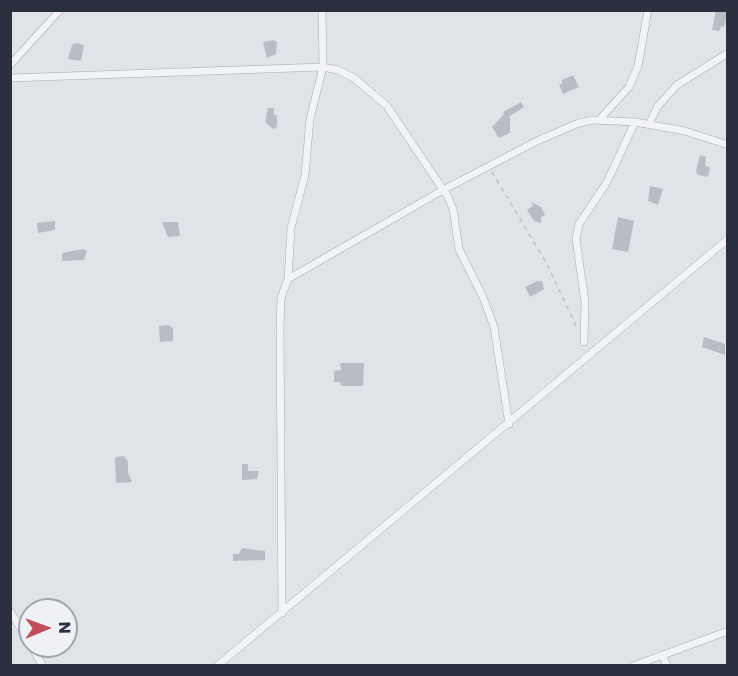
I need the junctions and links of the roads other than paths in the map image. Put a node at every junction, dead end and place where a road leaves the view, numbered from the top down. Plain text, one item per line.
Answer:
1 (60, 10) edge
2 (322, 10) edge
3 (648, 10) edge
4 (728, 54) edge
5 (10, 64) edge
6 (323, 67) junction
7 (10, 78) edge
8 (599, 120) junction
9 (635, 122) junction
10 (649, 124) junction
11 (728, 145) edge
12 (443, 190) junction
13 (728, 239) edge
14 (288, 279) junction
15 (584, 342) road end
16 (509, 424) junction
17 (10, 611) edge
18 (282, 613) junction
19 (18, 624) edge
20 (728, 631) edge
21 (662, 655) junction
22 (217, 666) edge
23 (633, 666) edge
24 (667, 666) edge

1 - 5 street
2 - 6 street
3 - 8 street
4 - 10 street
6 - 7 street
6 - 12 street
6 - 14 street
8 - 9 street
8 - 12 street
9 - 10 street
9 - 15 street
10 - 11 street
12 - 14 street
12 - 16 street
13 - 16 street
14 - 18 street
16 - 18 street
17 - 19 street
18 - 22 street
20 - 21 street
21 - 23 street
21 - 24 street

